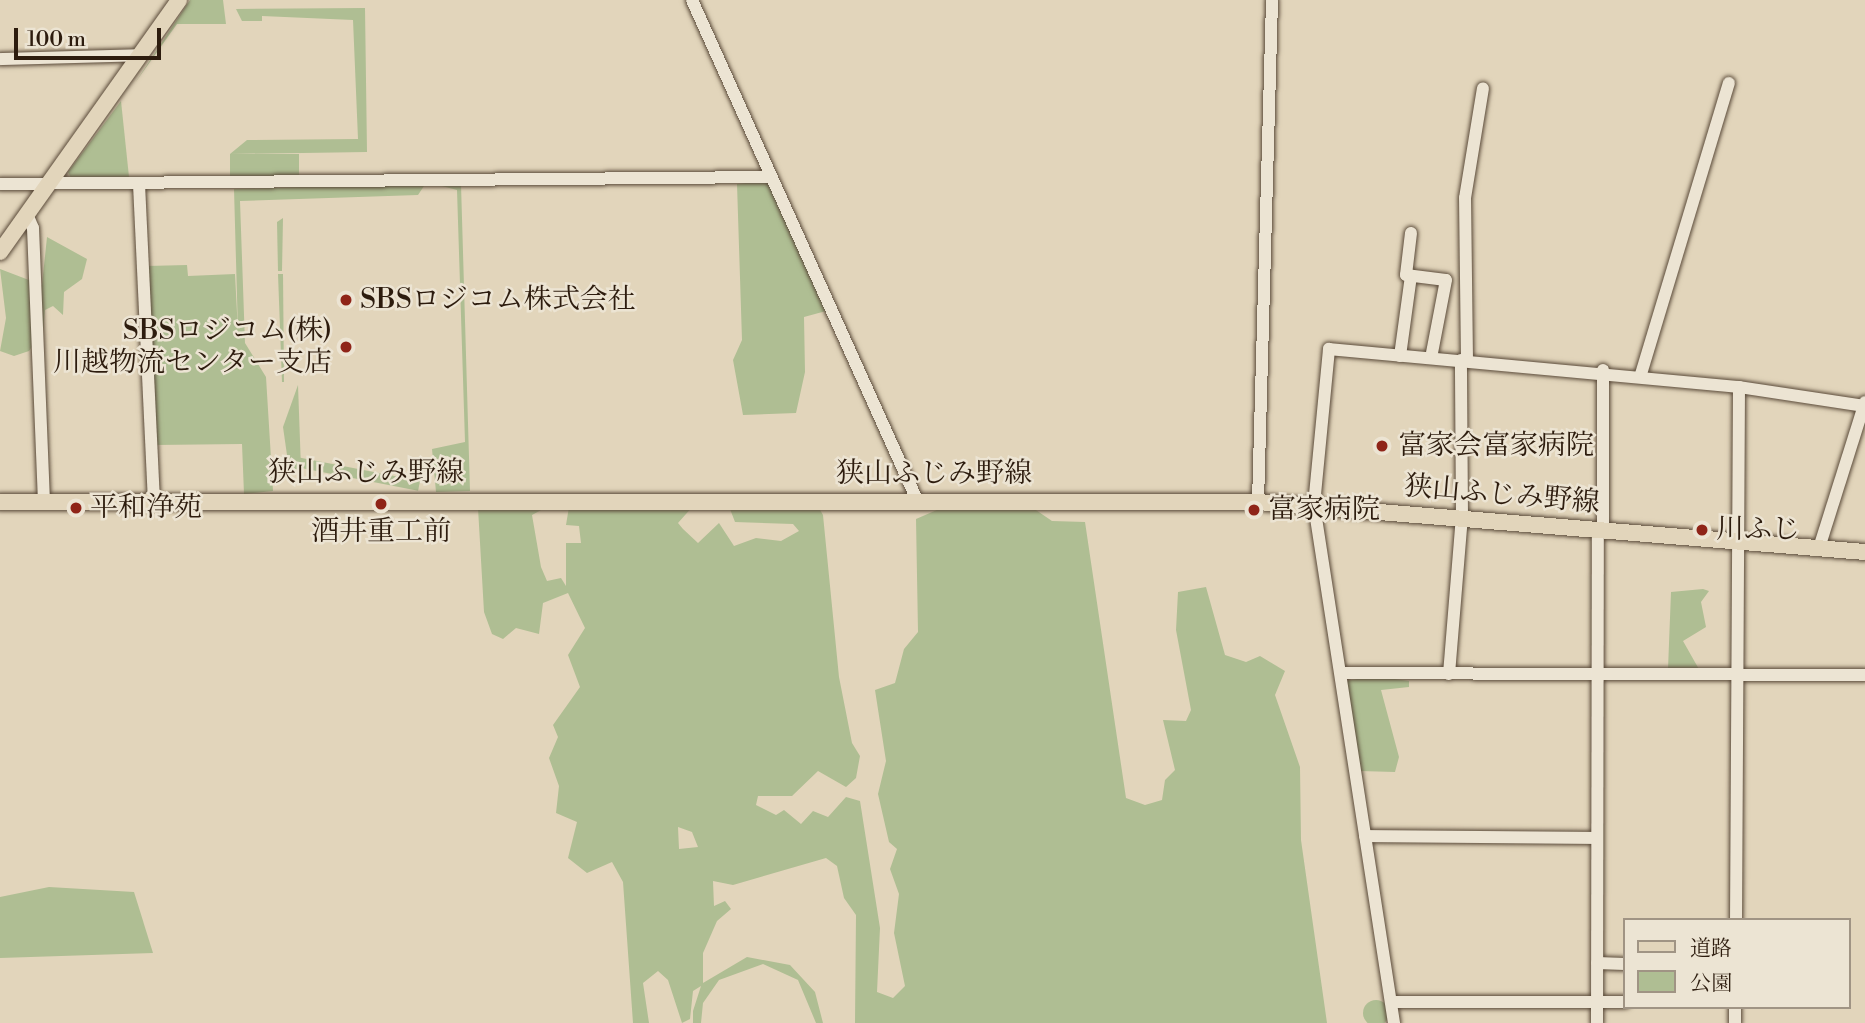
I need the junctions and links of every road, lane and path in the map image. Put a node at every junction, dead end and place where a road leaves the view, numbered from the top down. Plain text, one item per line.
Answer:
1 (179, 0) edge
2 (692, 0) edge
3 (1272, 0) edge
4 (141, 55) junction
5 (0, 59) edge
6 (1729, 83) dead end
7 (1483, 88) dead end
8 (771, 177) junction
9 (0, 184) edge
10 (49, 184) junction
11 (139, 184) junction
12 (27, 214) junction
13 (1412, 233) dead end
14 (0, 252) edge
15 (1411, 276) junction
16 (1446, 281) junction
17 (1465, 282) junction
18 (1400, 356) junction
19 (1431, 358) junction
20 (1464, 360) junction
21 (1603, 370) junction
22 (1641, 374) junction
23 (1739, 387) junction
24 (1864, 404) edge
25 (153, 500) junction
26 (917, 500) junction
27 (0, 502) edge
28 (44, 502) junction
29 (1258, 502) junction
30 (1314, 505) junction
31 (1462, 517) junction
32 (1601, 529) junction
33 (1738, 541) junction
34 (1819, 548) junction
35 (1865, 552) edge
36 (1341, 673) junction
37 (1449, 674) junction
38 (1597, 674) junction
39 (1737, 675) junction
40 (1865, 675) edge
41 (1364, 836) junction
42 (1596, 838) junction
43 (1736, 918) edge
44 (1597, 963) junction
45 (1624, 964) edge
46 (1391, 1002) junction
47 (1597, 1002) junction
48 (1624, 1002) edge
49 (1394, 1023) edge
50 (1597, 1023) edge

1 - 4 main road
2 - 8 street
3 - 29 street
4 - 5 street
4 - 10 main road
6 - 22 street
7 - 17 street
8 - 11 street
8 - 26 street
9 - 10 street
10 - 11 street
10 - 12 main road
11 - 25 street
12 - 14 main road
12 - 28 street
13 - 15 street
15 - 16 street
15 - 18 street
16 - 17 street
16 - 19 street
17 - 20 street
18 - 19 street
18 - 30 street
19 - 20 street
20 - 21 street
20 - 31 street
21 - 22 street
21 - 32 street
22 - 23 street
23 - 24 street
23 - 33 street
24 - 34 street
25 - 26 main road, 狭山ふじみ野線
25 - 28 main road, 狭山ふじみ野線
26 - 29 main road, 狭山ふじみ野線
27 - 28 main road, 狭山ふじみ野線
29 - 30 main road, 狭山ふじみ野線
30 - 31 main road, 狭山ふじみ野線
30 - 36 street
31 - 32 main road, 狭山ふじみ野線
31 - 37 street
32 - 33 main road, 狭山ふじみ野線
32 - 38 street
33 - 34 main road, 狭山ふじみ野線
33 - 39 street
34 - 35 main road, 狭山ふじみ野線
36 - 37 street
36 - 41 street
37 - 38 street
38 - 39 street
38 - 42 street
39 - 40 street
39 - 43 street
41 - 42 street
41 - 46 street
42 - 44 street
44 - 45 street
44 - 47 street
46 - 47 street
46 - 49 street
47 - 48 street
47 - 50 street

